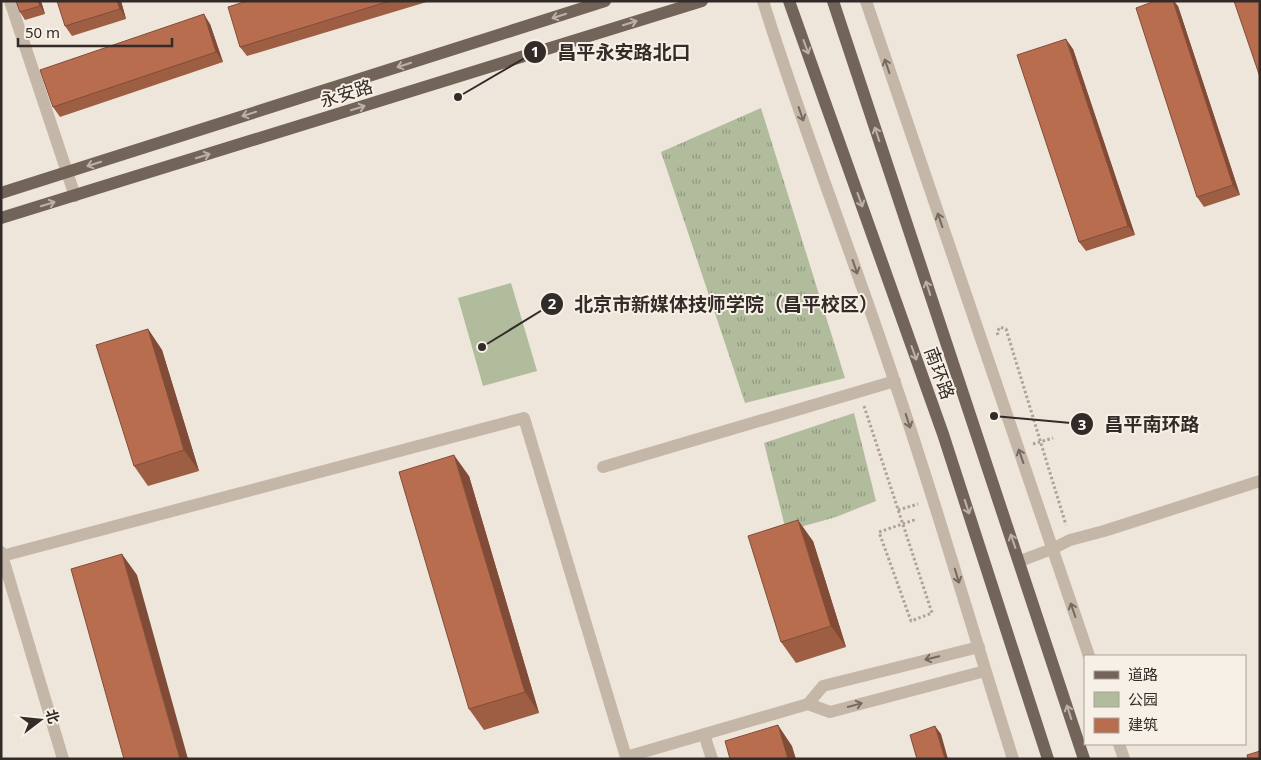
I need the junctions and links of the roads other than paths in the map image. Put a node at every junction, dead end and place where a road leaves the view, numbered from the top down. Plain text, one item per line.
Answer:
1 (10, 1) edge
2 (605, 1) edge
3 (702, 1) edge
4 (763, 1) edge
5 (789, 1) edge
6 (833, 1) edge
7 (866, 1) edge
8 (68, 172) junction
9 (1, 193) edge
10 (75, 196) junction
11 (1, 218) edge
12 (895, 381) junction
13 (603, 467) dead end
14 (1260, 481) edge
15 (1052, 549) junction
16 (2, 554) edge
17 (1020, 561) junction
18 (979, 647) junction
19 (1089, 655) edge
20 (985, 671) junction
21 (808, 704) junction
22 (704, 734) junction
23 (1119, 745) edge
24 (63, 759) edge
25 (712, 759) edge
26 (1013, 759) edge
27 (1048, 759) edge
28 (1084, 759) edge
29 (1124, 759) edge

1 - 8 street
2 -> 8 main road, 永安路
10 -> 3 main road, 永安路
4 -> 12 street
5 -> 27 main road, 南环路
17 -> 6 main road, 南环路
15 -> 7 street
8 - 9 main road, 永安路
8 - 10 street
11 -> 10 main road, 永安路
12 - 13 street
12 -> 18 street
14 - 15 street
15 - 17 street
19 -> 15 street
16 - 22 street
16 - 24 street
28 -> 17 main road, 南环路
18 - 20 street
18 -> 21 street
21 -> 20 street
20 - 26 street
21 - 22 street
22 - 25 street
23 - 29 street

